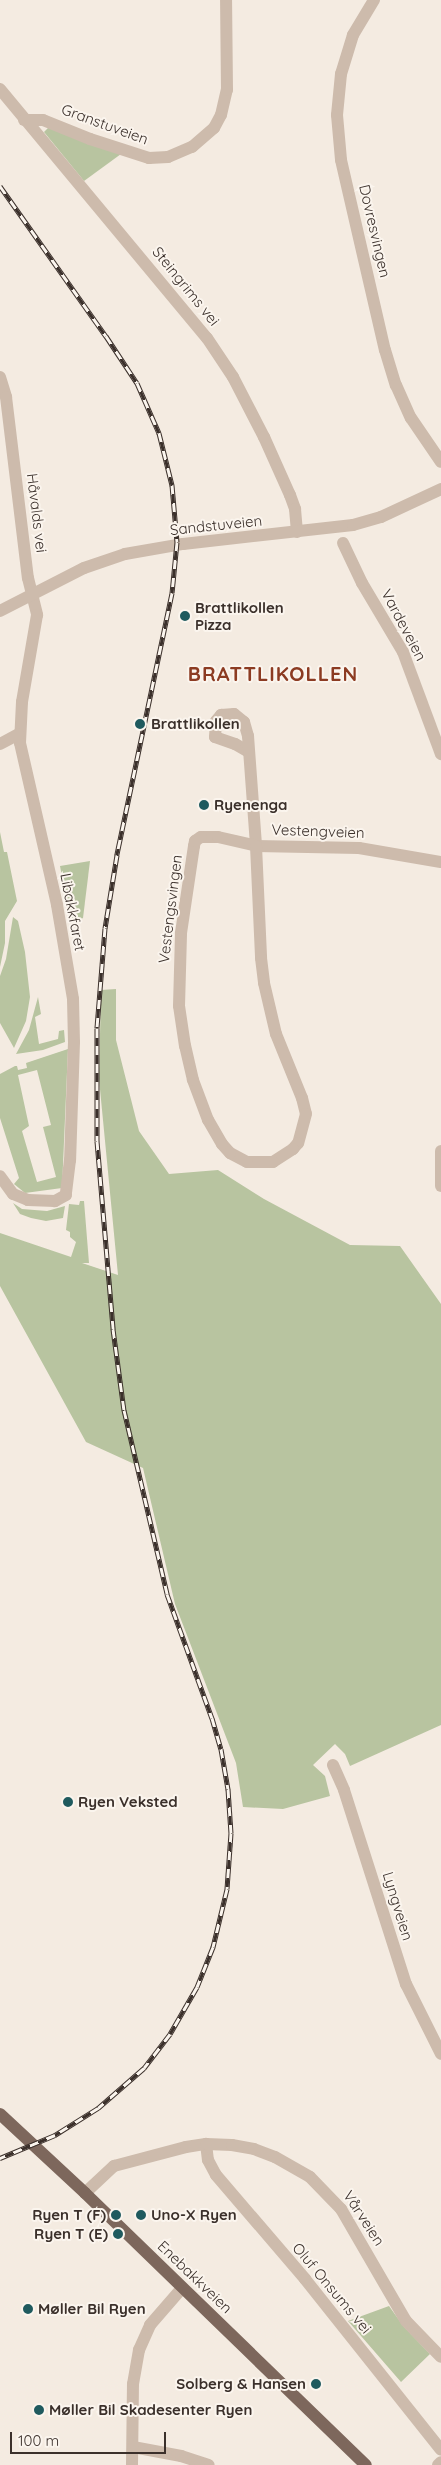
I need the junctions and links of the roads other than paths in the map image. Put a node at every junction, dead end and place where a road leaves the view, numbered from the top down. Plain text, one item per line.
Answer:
1 (226, 0) edge
2 (374, 0) edge
3 (0, 90) edge
4 (24, 120) junction
5 (0, 377) edge
6 (2, 390) edge
7 (441, 462) edge
8 (441, 489) edge
9 (297, 532) junction
10 (343, 543) dead end
11 (33, 594) junction
12 (0, 611) edge
13 (19, 734) junction
14 (0, 744) edge
15 (249, 752) dead end
16 (441, 754) edge
17 (256, 846) junction
18 (441, 862) edge
19 (441, 1151) edge
20 (0, 1176) edge
21 (441, 1186) edge
22 (333, 1765) dead end
23 (441, 2054) edge
24 (0, 2114) edge
25 (206, 2144) junction
26 (86, 2193) junction
27 (182, 2288) junction
28 (441, 2358) edge
29 (133, 2447) junction
30 (441, 2450) edge
31 (441, 2462) edge
32 (132, 2465) edge
33 (209, 2465) edge
34 (366, 2465) edge
35 (438, 2465) edge

1 - 4 street, Granstuveien
2 - 7 street, Dovresvingen
3 - 4 street, Steingrims vei
4 - 9 street, Steingrims vei
5 - 6 street, Håvalds vei
6 - 11 street, Håvalds vei
8 - 9 street, Sandstuveien
9 - 11 street, Sandstuveien
10 - 16 street, Vardeveien
11 - 12 street, Sandstuveien
11 - 13 street, Libakkfaret
13 - 14 street
13 - 20 street, Libakkfaret
15 - 17 street, Vestengveien
17 - 17 street, Vestengsvingen
17 - 18 street, Vestengveien
19 - 21 street
22 - 23 street, Lyngveien
24 - 26 main road, Enebakkveien
25 - 26 street, Vårveien
25 - 28 street, Vårveien
25 - 30 street, Oluf Onsums vei
26 - 27 main road, Enebakkveien
27 - 29 street
27 - 34 main road, Enebakkveien
29 - 32 street
29 - 33 street
31 - 35 street

